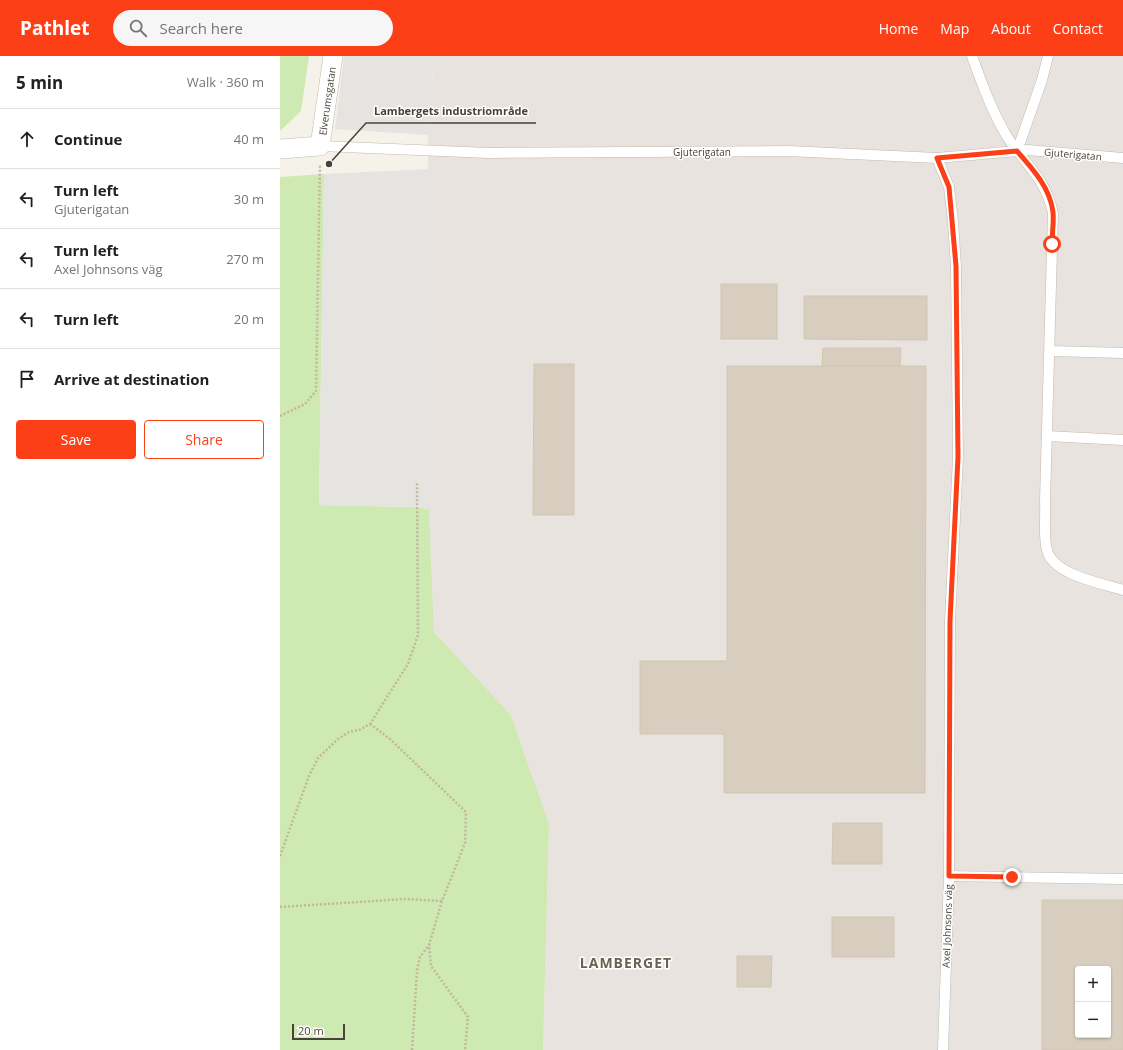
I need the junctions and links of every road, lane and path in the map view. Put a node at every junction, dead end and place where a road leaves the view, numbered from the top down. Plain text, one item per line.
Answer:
1 (333, 56) edge
2 (972, 56) edge
3 (1048, 56) edge
4 (320, 146) junction
5 (280, 149) edge
6 (1017, 151) junction
7 (937, 158) junction
8 (1123, 158) edge
9 (1050, 351) junction
10 (1123, 353) edge
11 (280, 416) edge
12 (1047, 436) junction
13 (1123, 440) edge
14 (417, 483) dead end
15 (1123, 590) edge
16 (370, 724) junction
17 (280, 856) edge
18 (949, 876) junction
19 (1123, 879) edge
20 (442, 901) junction
21 (280, 907) edge
22 (429, 945) junction
23 (412, 1050) edge
24 (465, 1050) edge
25 (943, 1050) edge

1 - 4 street, Elverumsgatan
2 - 6 lane
3 - 6 lane
4 - 5 street, Gjuterigatan
4 - 7 lane, Gjuterigatan
4 - 11 path
6 - 7 lane, Gjuterigatan
6 - 8 lane, Gjuterigatan
6 - 9 lane
7 - 18 lane, Axel Johnsons väg
9 - 10 lane
9 - 12 lane
12 - 13 lane
12 - 15 lane
14 - 16 path
16 - 17 path
16 - 20 path
18 - 19 lane
18 - 25 lane, Axel Johnsons väg
20 - 21 path
20 - 22 path
22 - 23 path
22 - 24 path

